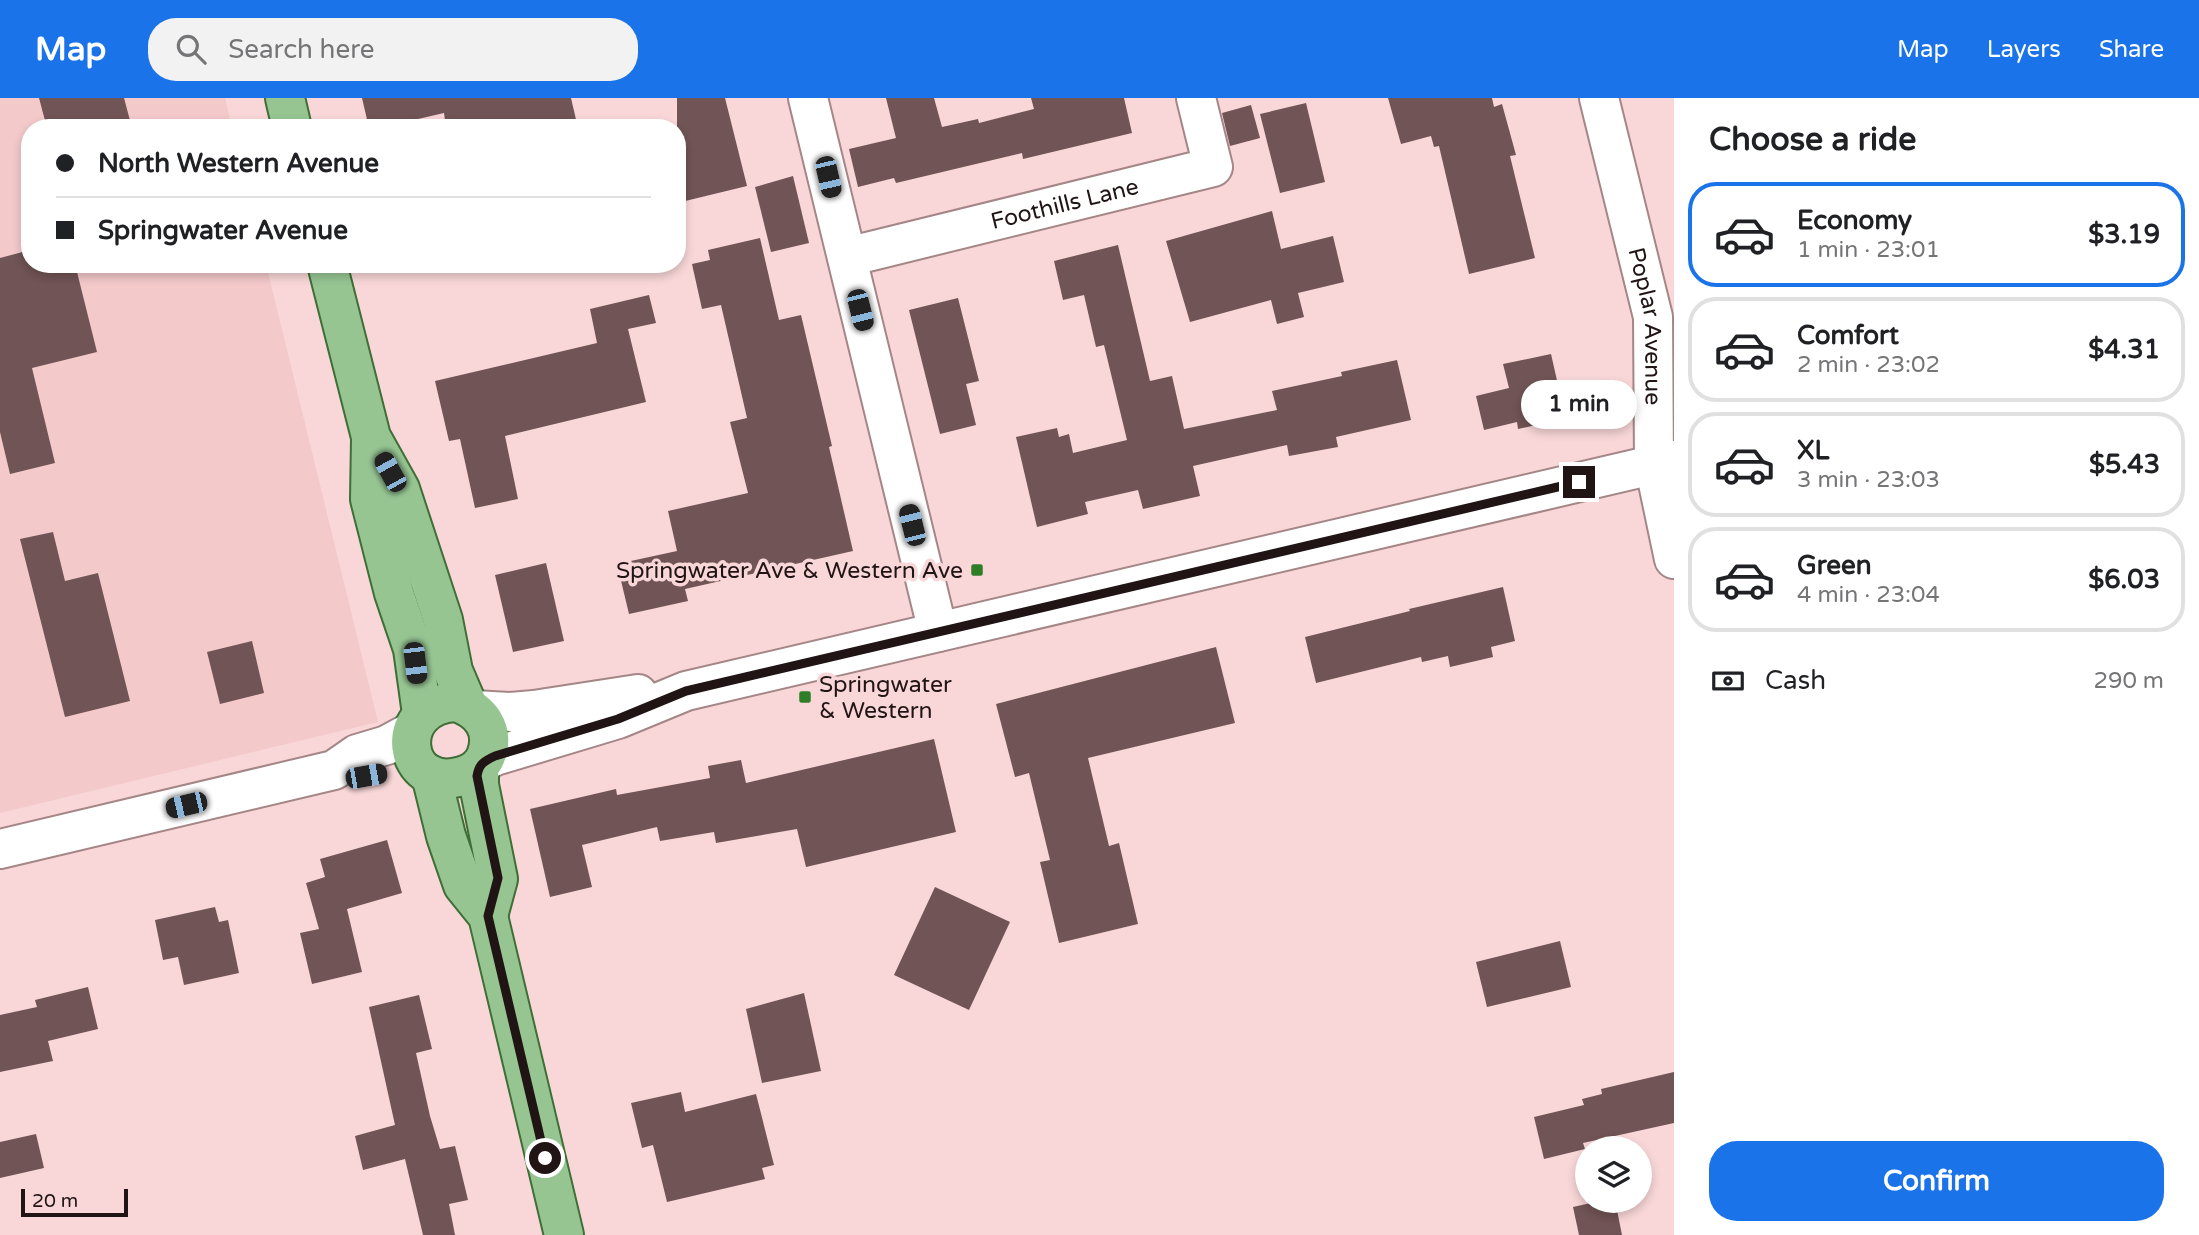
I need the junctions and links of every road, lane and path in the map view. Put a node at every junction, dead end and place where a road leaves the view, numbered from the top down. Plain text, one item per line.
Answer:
1 (285, 98) edge
2 (808, 98) edge
3 (1196, 98) edge
4 (1599, 98) edge
5 (290, 119) edge
6 (847, 257) junction
7 (329, 273) edge
8 (371, 437) junction
9 (1664, 462) edge
10 (1674, 559) edge
11 (938, 632) junction
12 (686, 691) junction
13 (471, 708) junction
14 (416, 723) junction
15 (481, 764) junction
16 (334, 770) junction
17 (425, 772) junction
18 (0, 849) edge
19 (488, 916) junction
20 (564, 1235) edge

1 - 5 main road
2 - 6 street
3 - 6 street, Foothills Lane
4 - 9 street, Poplar Avenue
6 - 11 street
7 - 8 main road
8 - 13 main road
8 - 14 main road
9 - 10 street, Poplar Avenue
9 - 11 street
11 - 12 street
12 - 13 street
12 - 15 street
13 - 14 main road
13 - 15 main road
14 - 16 street
14 - 17 main road
15 - 17 main road
15 - 19 main road
16 - 17 street
16 - 18 street
17 - 19 main road
19 - 20 main road

